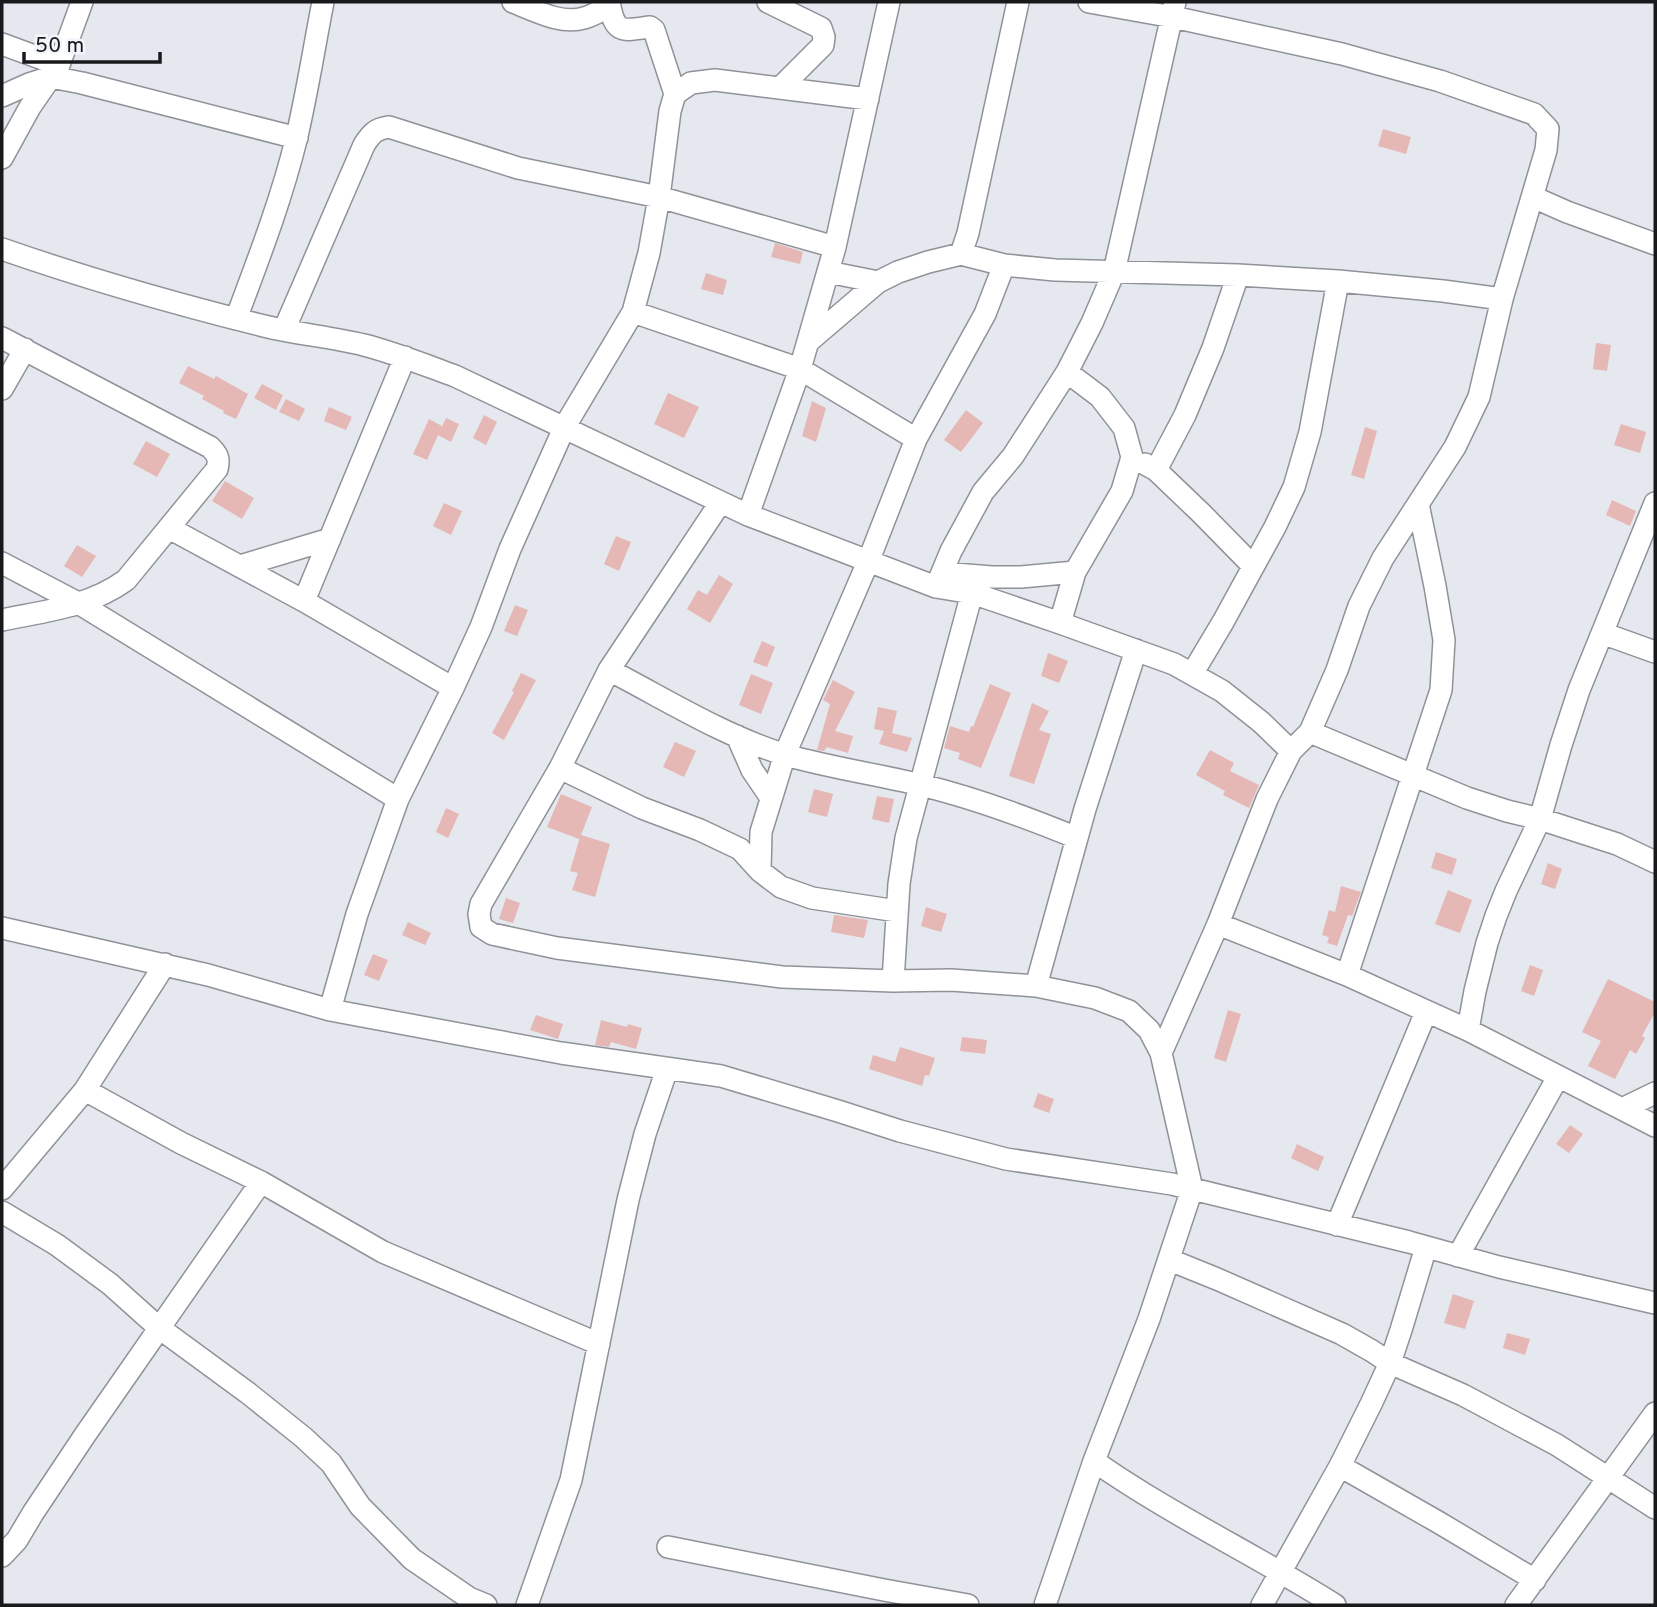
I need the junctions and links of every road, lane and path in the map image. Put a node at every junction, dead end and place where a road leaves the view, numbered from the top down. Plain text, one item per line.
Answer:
1 (82, 2) edge
2 (323, 2) edge
3 (513, 2) edge
4 (768, 2) edge
5 (889, 2) edge
6 (1018, 2) edge
7 (1089, 2) edge
8 (609, 4) edge
9 (1174, 9) edge
10 (2, 44) edge
11 (55, 71) junction
12 (780, 88) junction
13 (675, 93) junction
14 (2, 96) edge
15 (868, 99) junction
16 (297, 138) junction
17 (2, 158) edge
18 (659, 197) junction
19 (1533, 197) junction
20 (1655, 244) edge
21 (835, 247) junction
22 (2, 249) edge
23 (961, 254) junction
24 (1004, 265) junction
25 (828, 271) junction
26 (1114, 272) junction
27 (1238, 275) junction
28 (1338, 281) junction
29 (878, 282) junction
30 (1502, 299) junction
31 (633, 312) junction
32 (236, 319) junction
33 (284, 330) junction
34 (2, 338) edge
35 (808, 341) junction
36 (25, 349) junction
37 (405, 357) junction
38 (800, 369) junction
39 (1067, 372) junction
40 (2, 388) edge
41 (565, 426) junction
42 (916, 439) junction
43 (1132, 457) junction
44 (1156, 470) junction
45 (720, 503) junction
46 (1418, 504) junction
47 (748, 515) junction
48 (1653, 515) edge
49 (169, 528) junction
50 (330, 539) junction
51 (868, 562) junction
52 (2, 563) edge
53 (240, 566) junction
54 (1253, 566) junction
55 (318, 568) junction
56 (1075, 572) junction
57 (939, 580) junction
58 (278, 587) junction
59 (972, 593) junction
60 (304, 601) junction
61 (80, 604) junction
62 (2, 620) edge
63 (1060, 623) junction
64 (1602, 633) junction
65 (1136, 650) junction
66 (1655, 652) edge
67 (609, 670) junction
68 (1192, 674) junction
69 (453, 688) junction
70 (1310, 732) junction
71 (737, 736) junction
72 (1292, 751) junction
73 (785, 754) junction
74 (560, 768) junction
75 (1413, 777) junction
76 (920, 785) junction
77 (398, 799) junction
78 (771, 799) junction
79 (1540, 819) junction
80 (761, 832) junction
81 (1077, 838) junction
82 (740, 849) junction
83 (1655, 862) edge
84 (760, 870) junction
85 (897, 911) junction
86 (1218, 924) junction
87 (2, 928) edge
88 (165, 964) junction
89 (1347, 975) junction
90 (893, 981) junction
91 (1036, 986) junction
92 (330, 1010) junction
93 (1426, 1012) junction
94 (1468, 1030) junction
95 (1161, 1053) junction
96 (667, 1069) junction
97 (1558, 1077) junction
98 (85, 1090) junction
99 (1655, 1093) edge
100 (1622, 1109) junction
101 (1655, 1125) edge
102 (261, 1182) junction
103 (2, 1189) edge
104 (1192, 1189) junction
105 (2, 1212) edge
106 (1338, 1225) junction
107 (1426, 1247) junction
108 (1458, 1256) junction
109 (1170, 1261) junction
110 (1655, 1303) edge
111 (158, 1328) junction
112 (599, 1345) junction
113 (1390, 1363) junction
114 (1655, 1413) edge
115 (1094, 1461) junction
116 (1340, 1466) junction
117 (1609, 1477) junction
118 (1655, 1508) edge
119 (667, 1547) dead end
120 (2, 1556) edge
121 (1282, 1572) junction
122 (1535, 1580) junction
123 (880, 1598) edge
124 (486, 1605) edge
125 (527, 1605) edge
126 (968, 1605) edge
127 (1045, 1605) edge
128 (1262, 1605) edge
129 (1335, 1605) edge
130 (1517, 1605) edge

1 - 11 street
2 - 16 street
3 - 8 street
4 - 12 street
5 - 15 street
6 - 23 street
7 - 9 street
8 - 13 street
9 - 19 street
9 - 26 street
10 - 11 street
11 - 14 street
11 - 16 street
11 - 17 street
12 - 13 street
12 - 15 street
13 - 18 street
15 - 21 street
16 - 32 street
18 - 21 street
18 - 31 street
18 - 33 street
19 - 20 street
19 - 30 street
21 - 25 street
22 - 32 street
23 - 24 street
23 - 29 street
24 - 26 street
24 - 42 street
25 - 29 street
25 - 35 street
26 - 27 street
26 - 39 street
27 - 28 street
27 - 44 street
28 - 30 street
28 - 54 street
29 - 35 street
30 - 46 street
31 - 38 street
31 - 41 street
32 - 33 street
33 - 37 street
34 - 36 street
35 - 38 street
36 - 40 street
36 - 49 street
37 - 41 street
37 - 50 street
38 - 42 street
38 - 47 street
39 - 43 street
39 - 57 street
41 - 45 street
41 - 69 street
42 - 51 street
43 - 44 street
43 - 56 street
44 - 54 street
45 - 47 street
45 - 67 street
46 - 70 street
46 - 75 street
47 - 51 street
48 - 64 street
49 - 53 street
49 - 61 street
50 - 53 street
50 - 55 street
51 - 57 street
51 - 73 street
52 - 61 street
53 - 58 street
54 - 68 street
55 - 58 street
55 - 60 street
56 - 57 street
56 - 63 street
57 - 59 street
58 - 60 street
59 - 63 street
59 - 76 street
60 - 69 street
61 - 62 street
61 - 77 street
63 - 65 street
64 - 66 street
64 - 79 street
65 - 68 street
65 - 81 street
67 - 71 street
67 - 74 street
68 - 72 street
69 - 77 street
70 - 72 street
70 - 75 street
71 - 73 street
71 - 78 street
72 - 86 street
73 - 76 street
73 - 78 street
74 - 82 street
74 - 90 street
75 - 79 street
75 - 89 street
76 - 81 street
76 - 85 street
77 - 92 street
78 - 80 street
79 - 83 street
79 - 94 street
80 - 82 street
80 - 84 street
81 - 91 street
82 - 84 street
84 - 85 street
85 - 90 street
86 - 89 street
86 - 95 street
87 - 88 street
88 - 92 street
88 - 98 street
89 - 93 street
90 - 91 street
91 - 95 street
92 - 96 street
93 - 94 street
93 - 106 street
94 - 97 street
95 - 104 street
96 - 104 street
96 - 112 street
97 - 100 street
97 - 108 street
98 - 102 street
98 - 103 street
99 - 100 street
100 - 101 street
102 - 111 street
102 - 112 street
104 - 106 street
104 - 109 street
105 - 111 street
106 - 107 street
107 - 108 street
107 - 113 street
108 - 110 street
109 - 113 street
109 - 115 street
111 - 120 street
111 - 124 street
112 - 125 street
113 - 116 street
113 - 117 street
114 - 117 street
115 - 121 street
115 - 127 street
116 - 121 street
116 - 122 street
117 - 118 street
117 - 122 street
119 - 123 street
121 - 128 street
121 - 129 street
122 - 130 street
123 - 126 street

